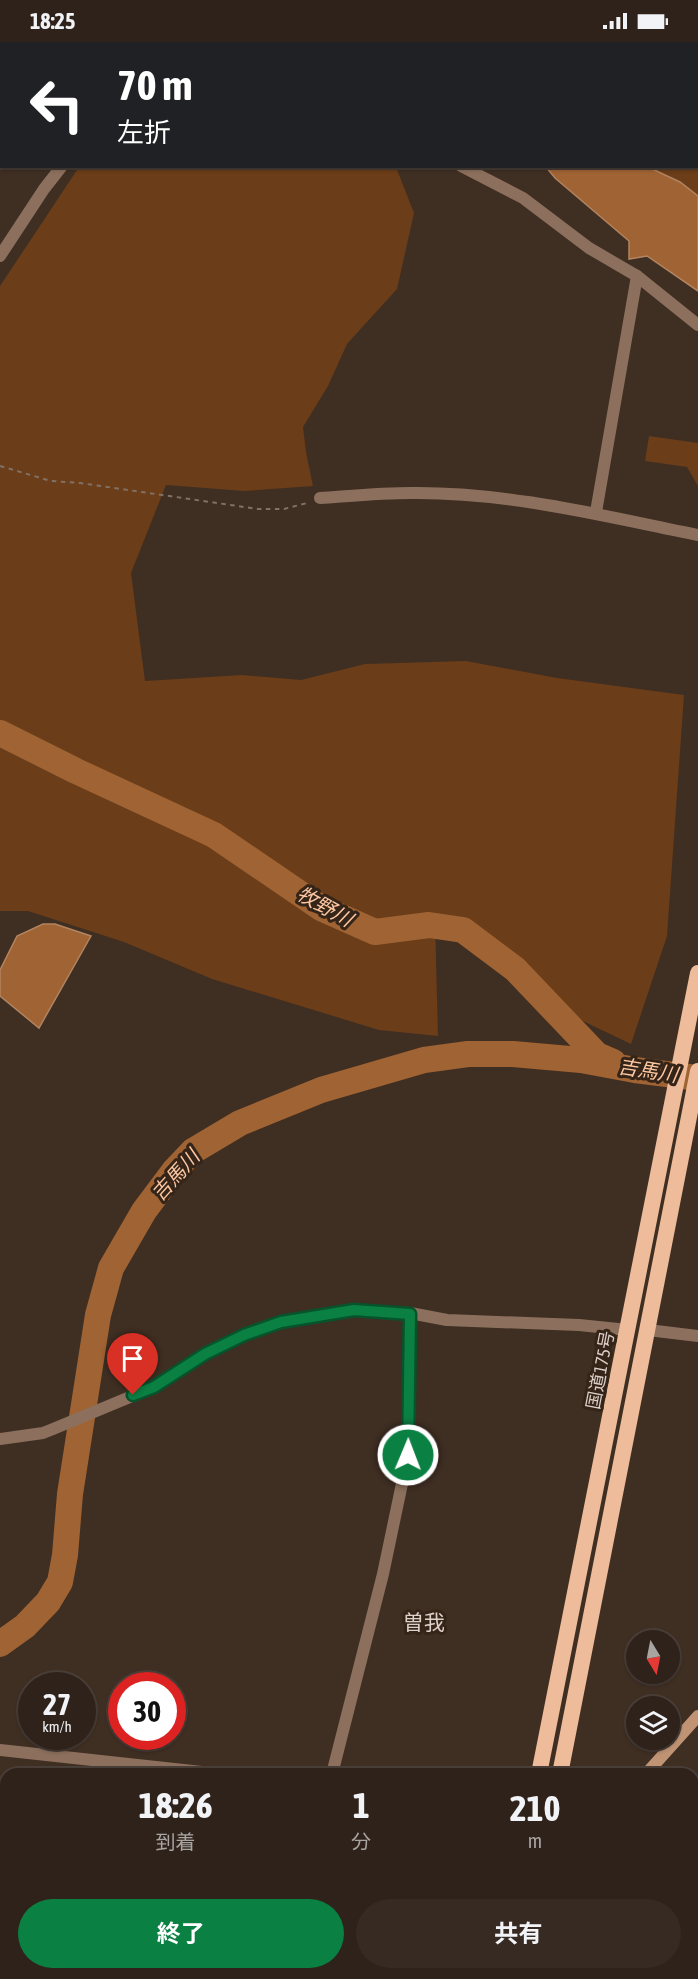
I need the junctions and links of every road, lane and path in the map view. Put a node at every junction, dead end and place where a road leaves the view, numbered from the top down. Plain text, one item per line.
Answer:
1 (60, 168) edge
2 (465, 168) edge
3 (0, 256) edge
4 (637, 276) junction
5 (698, 325) edge
6 (0, 466) edge
7 (320, 498) joint
8 (596, 512) junction
9 (698, 535) edge
10 (697, 978) edge
11 (698, 1071) edge
12 (410, 1314) junction
13 (628, 1330) junction
14 (648, 1330) junction
15 (698, 1336) edge
16 (0, 1439) edge
17 (698, 1716) edge
18 (0, 1750) edge
19 (165, 1768) edge
20 (334, 1768) edge
21 (540, 1768) edge
22 (561, 1768) edge
23 (651, 1768) edge

1 - 3 street
2 - 4 street
4 - 5 street
4 - 8 street
6 - 7 path
7 - 8 street
8 - 9 street
10 - 13 highway, 国道175号
11 - 14 highway
12 - 13 street
12 - 16 street
12 - 20 street
13 - 21 highway, 国道175号
14 - 15 street
14 - 22 highway
17 - 23 main road
18 - 19 street

